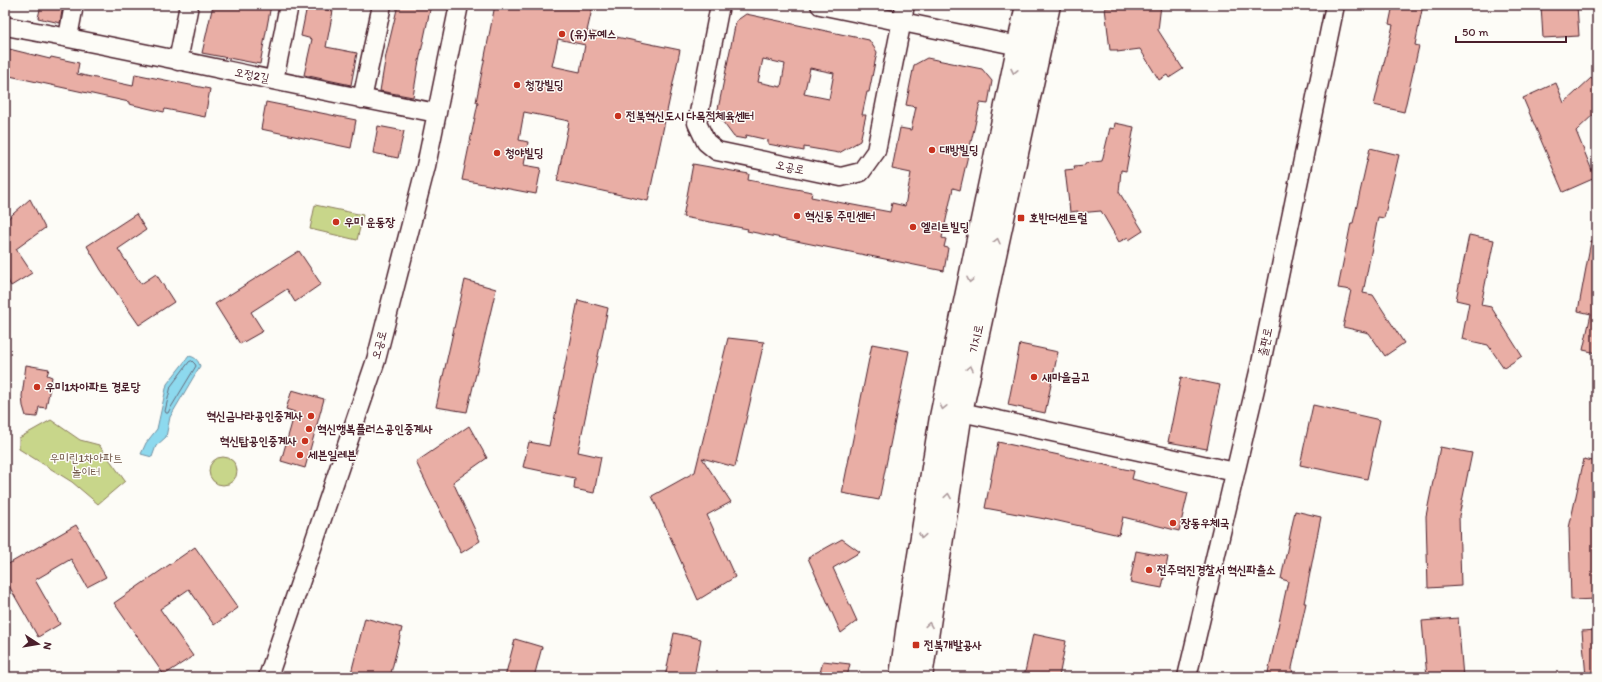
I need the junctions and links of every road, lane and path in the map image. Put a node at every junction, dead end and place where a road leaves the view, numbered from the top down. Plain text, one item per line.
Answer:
1 (74, 5) edge
2 (189, 5) edge
3 (290, 5) edge
4 (382, 5) edge
5 (459, 5) edge
6 (720, 5) edge
7 (820, 5) edge
8 (1027, 5) edge
9 (1049, 5) edge
10 (1335, 5) edge
11 (903, 14) edge
12 (5, 26) edge
13 (68, 37) junction
14 (1019, 46) junction
15 (1038, 60) junction
16 (178, 61) junction
17 (274, 80) junction
18 (362, 99) junction
19 (436, 113) junction
20 (961, 412) junction
21 (1235, 472) junction
22 (268, 677) edge
23 (901, 677) edge
24 (921, 677) edge
25 (1187, 677) edge

1 - 13 street
2 - 16 street
3 - 17 street
4 - 18 street
5 - 19 street, 오공로
6 - 11 street, 오공로
7 - 11 street
8 - 14 street, 기지로
9 - 15 street, 기지로
10 - 21 street, 출판로
11 - 14 street
12 - 13 street, 오정2길
13 - 16 street, 오정2길
14 - 15 street
14 -> 23 street, 기지로
20 -> 15 street, 기지로
16 - 17 street, 오정2길
17 - 18 street, 오정2길
18 - 19 street, 오정2길
19 - 22 street, 오공로
20 - 21 street
24 -> 20 street, 기지로
21 - 25 street, 출판로

